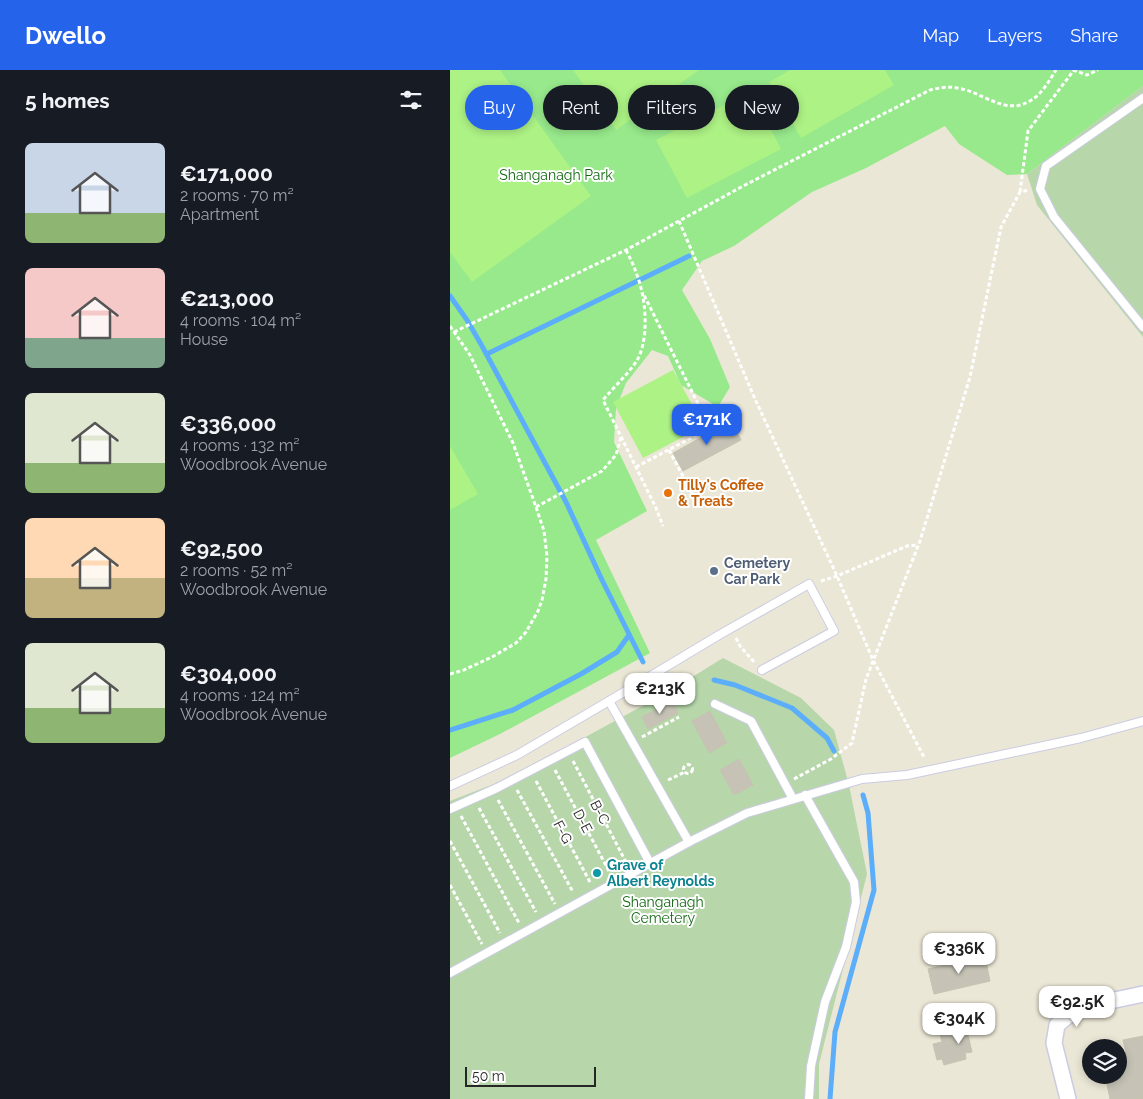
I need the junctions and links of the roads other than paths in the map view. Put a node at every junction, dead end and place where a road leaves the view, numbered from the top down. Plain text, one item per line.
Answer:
1 (1143, 98) edge
2 (1143, 327) edge
3 (762, 670) road end
4 (609, 701) junction
5 (715, 704) dead end
6 (1143, 721) edge
7 (450, 786) edge
8 (805, 796) junction
9 (793, 799) junction
10 (453, 808) edge
11 (689, 842) junction
12 (650, 863) junction
13 (450, 973) edge
14 (1143, 994) edge
15 (808, 1099) edge
16 (1068, 1099) edge

1 - 2 lane
3 - 4 lane
4 - 7 lane
4 - 11 lane
5 - 9 lane
6 - 8 lane
8 - 9 lane
8 - 15 lane
9 - 11 lane
10 - 12 lane
11 - 12 lane
12 - 13 lane
14 - 16 street

